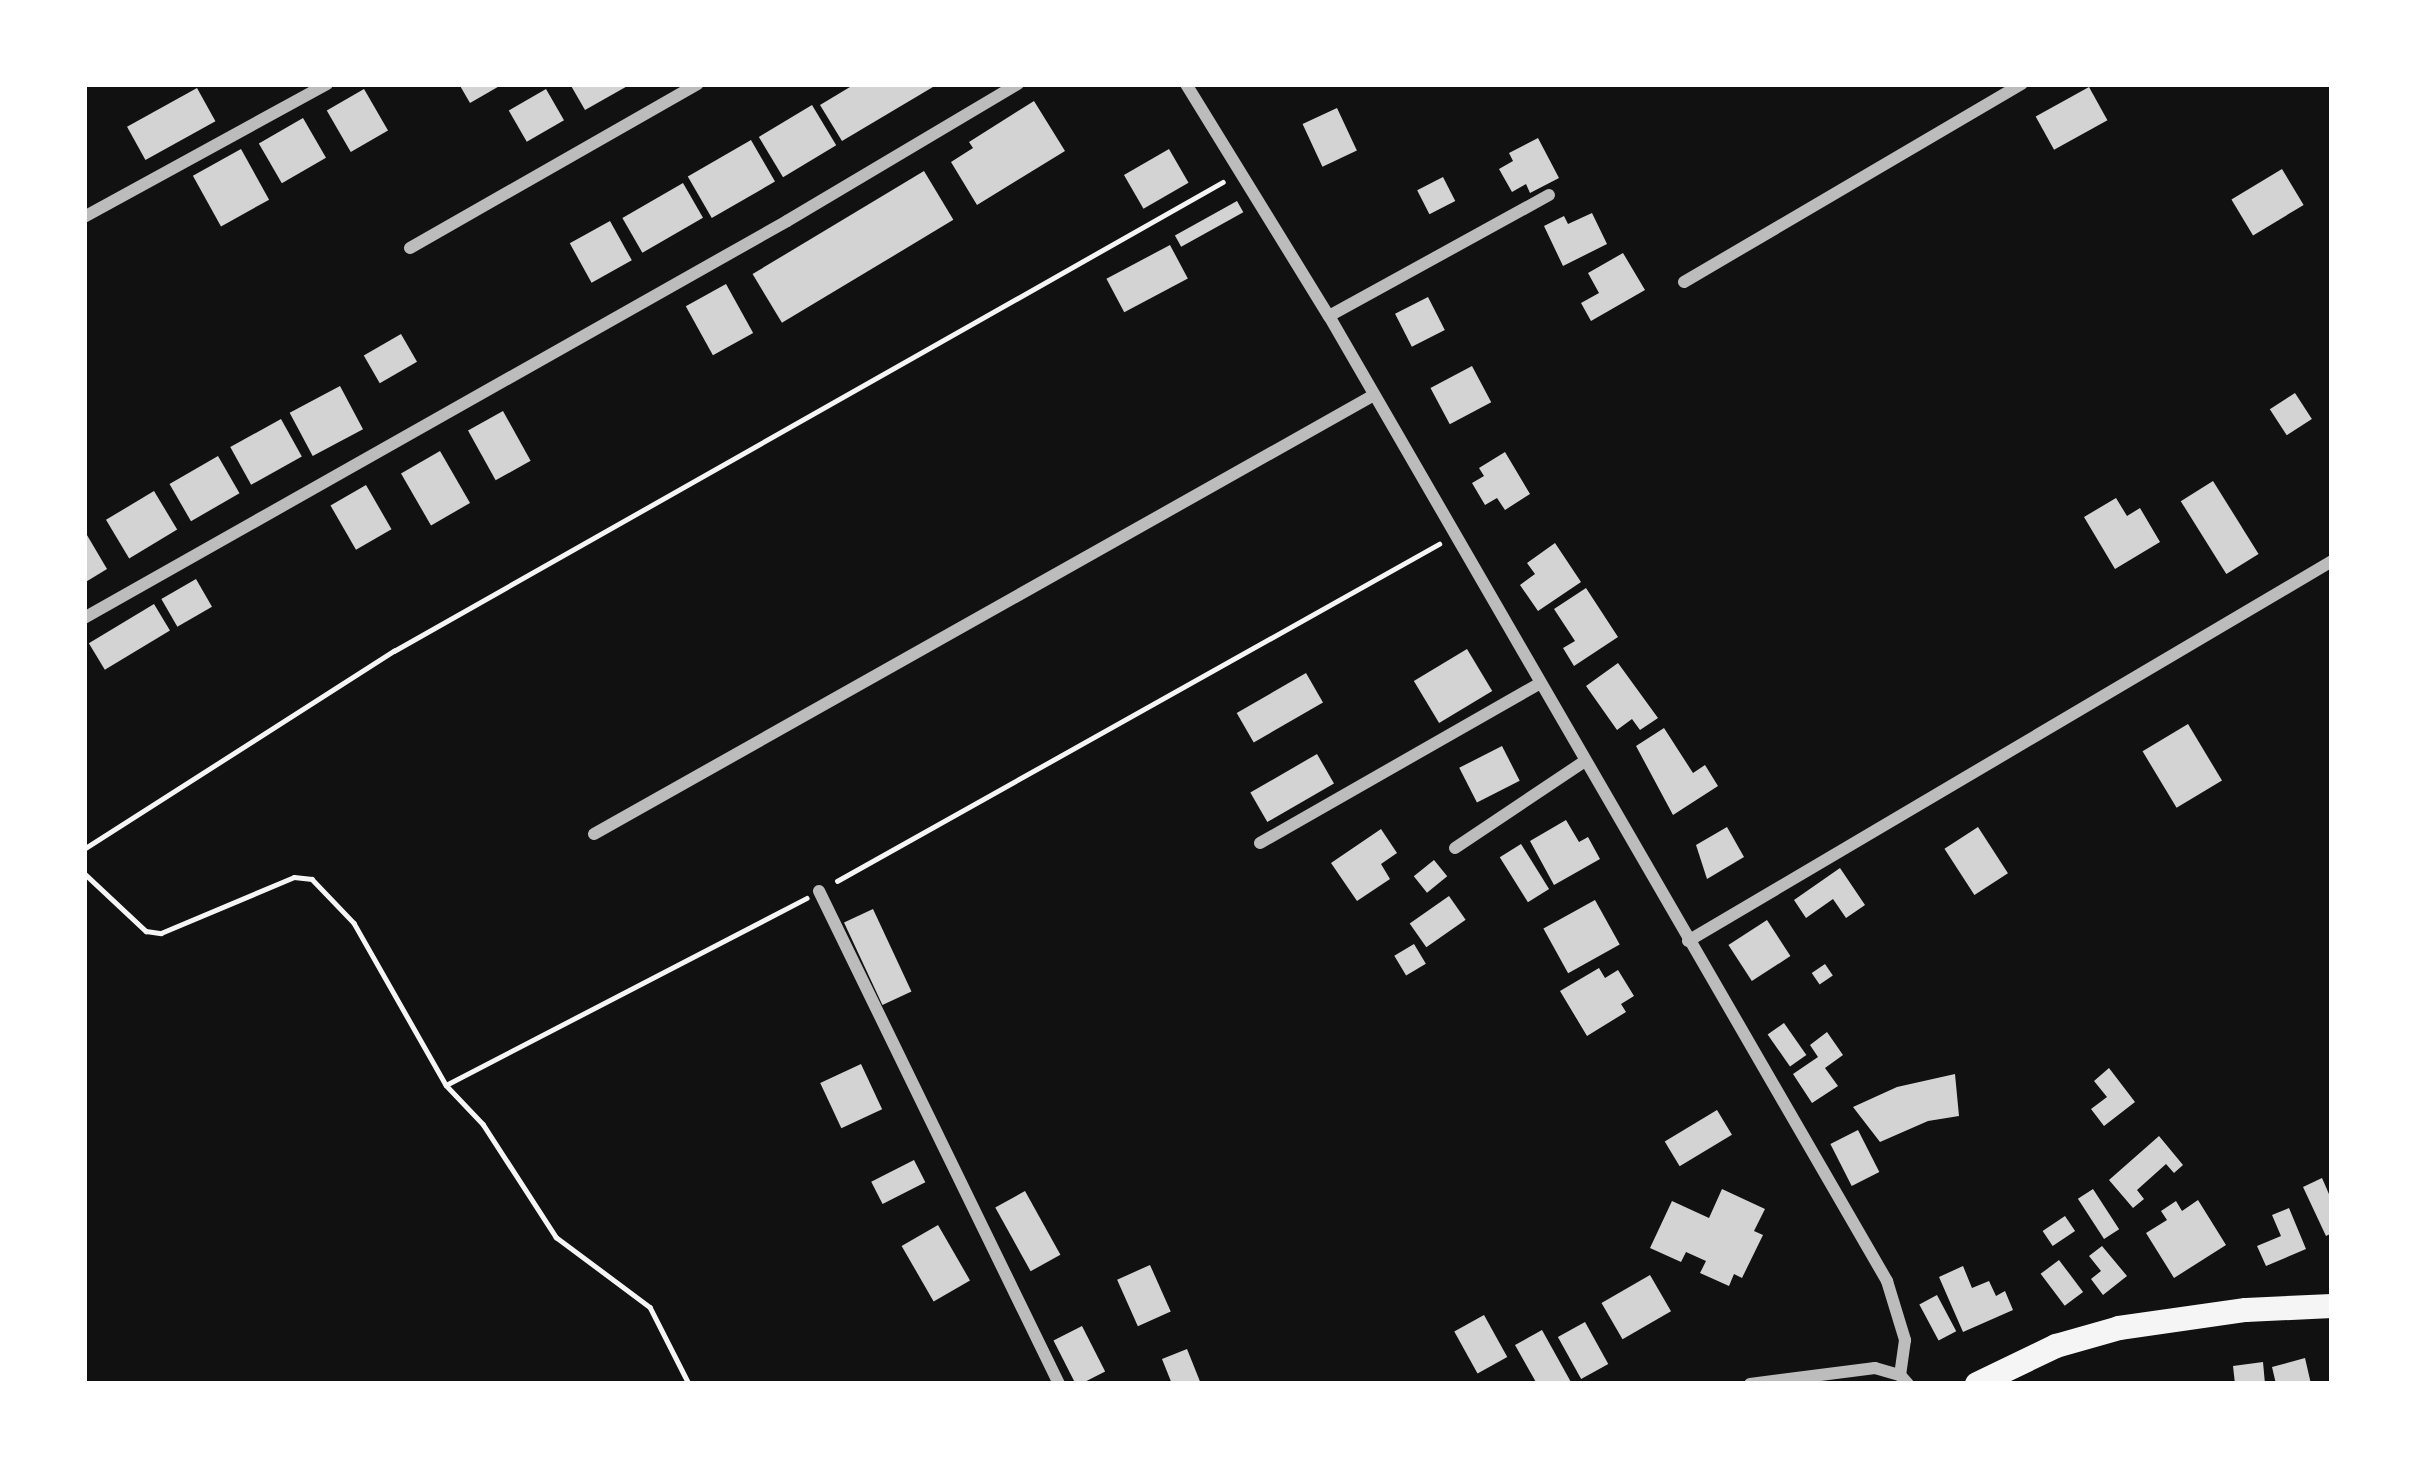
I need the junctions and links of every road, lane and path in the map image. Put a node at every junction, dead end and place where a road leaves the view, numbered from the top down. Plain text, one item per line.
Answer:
1 (327, 84) edge
2 (697, 84) edge
3 (1018, 84) edge
4 (1186, 84) edge
5 (2022, 84) edge
6 (1240, 172) junction
7 (1549, 195) dead end
8 (84, 217) edge
9 (410, 248) dead end
10 (1684, 282) dead end
11 (1329, 316) junction
12 (1374, 395) junction
13 (1454, 535) junction
14 (2332, 561) edge
15 (84, 618) edge
16 (1540, 683) junction
17 (1585, 761) junction
18 (594, 834) dead end
19 (1260, 843) dead end
20 (1455, 848) dead end
21 (84, 849) edge
22 (84, 873) edge
23 (819, 891) junction
24 (1688, 940) junction
25 (446, 1085) junction
26 (2332, 1306) edge
27 (1904, 1379) edge
28 (689, 1384) edge
29 (1060, 1384) edge
30 (1750, 1384) edge
31 (1977, 1384) edge

1 - 8 street
2 - 9 street
3 - 15 street
4 - 6 street
5 - 10 street
6 - 11 street
6 - 21 path
7 - 11 street
11 - 12 street
12 - 13 street
12 - 18 street
13 - 16 street
13 - 23 path
14 - 24 street
16 - 17 street
16 - 19 street
17 - 20 street
17 - 24 street
22 - 25 path
23 - 25 path
23 - 29 street
24 - 27 street
25 - 28 path
26 - 31 main road
27 - 30 street

